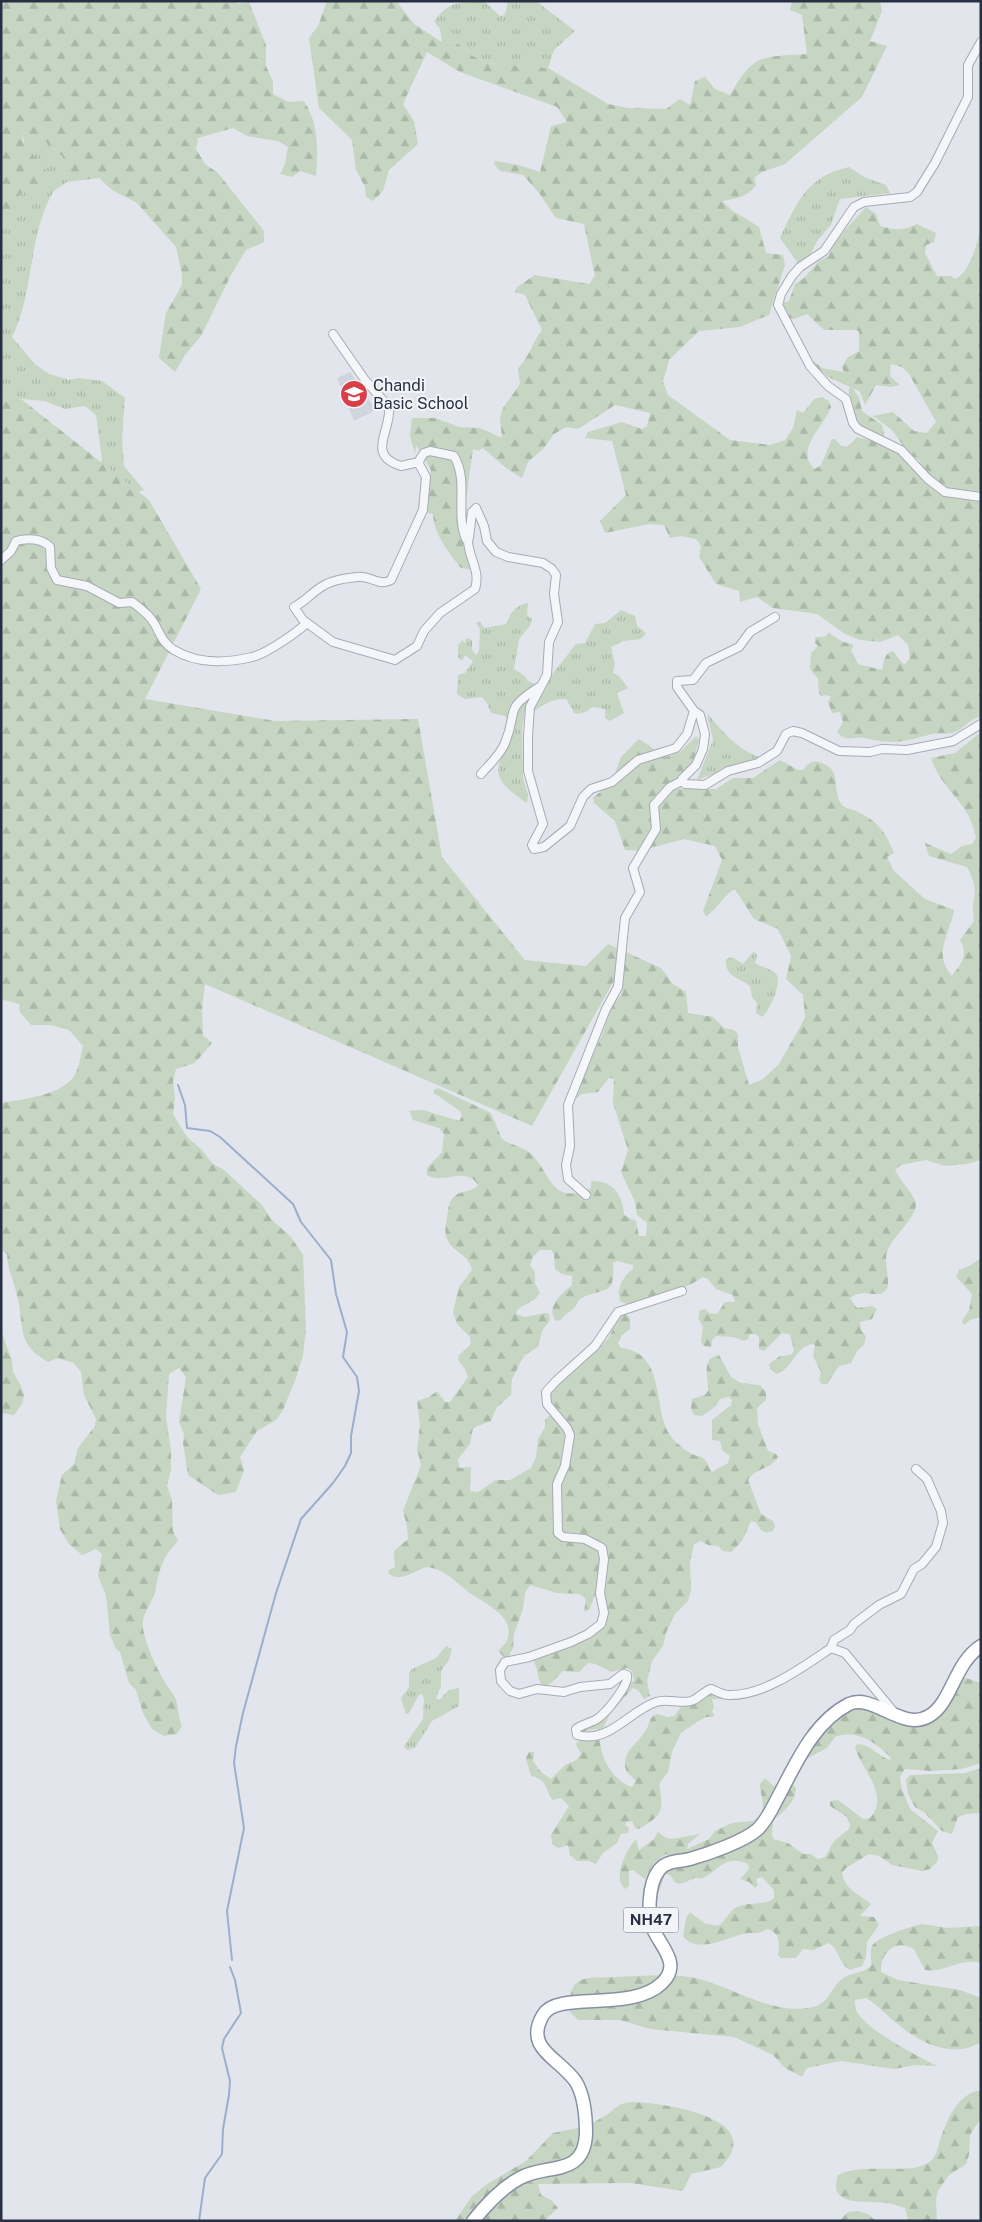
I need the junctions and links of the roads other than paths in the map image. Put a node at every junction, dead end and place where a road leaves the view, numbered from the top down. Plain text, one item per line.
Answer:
1 (981, 42) edge
2 (333, 334) dead end
3 (419, 462) junction
4 (981, 497) edge
5 (468, 540) junction
6 (1, 560) edge
7 (775, 617) dead end
8 (307, 623) junction
9 (541, 685) junction
10 (694, 711) junction
11 (981, 724) edge
12 (482, 774) dead end
13 (682, 781) junction
14 (586, 1195) dead end
15 (682, 1291) dead end
16 (916, 1469) dead end
17 (981, 1646) edge
18 (831, 1648) junction
19 (894, 1714) junction
20 (472, 2221) edge

1 - 4 street
2 - 3 street
3 - 5 street
3 - 8 street
5 - 8 street
5 - 9 street
6 - 8 street
7 - 10 street
9 - 10 street
9 - 12 street
10 - 13 street
11 - 13 street
13 - 14 street
15 - 18 street
16 - 18 street
17 - 19 highway, NH47
18 - 19 street
19 - 20 highway, NH47

